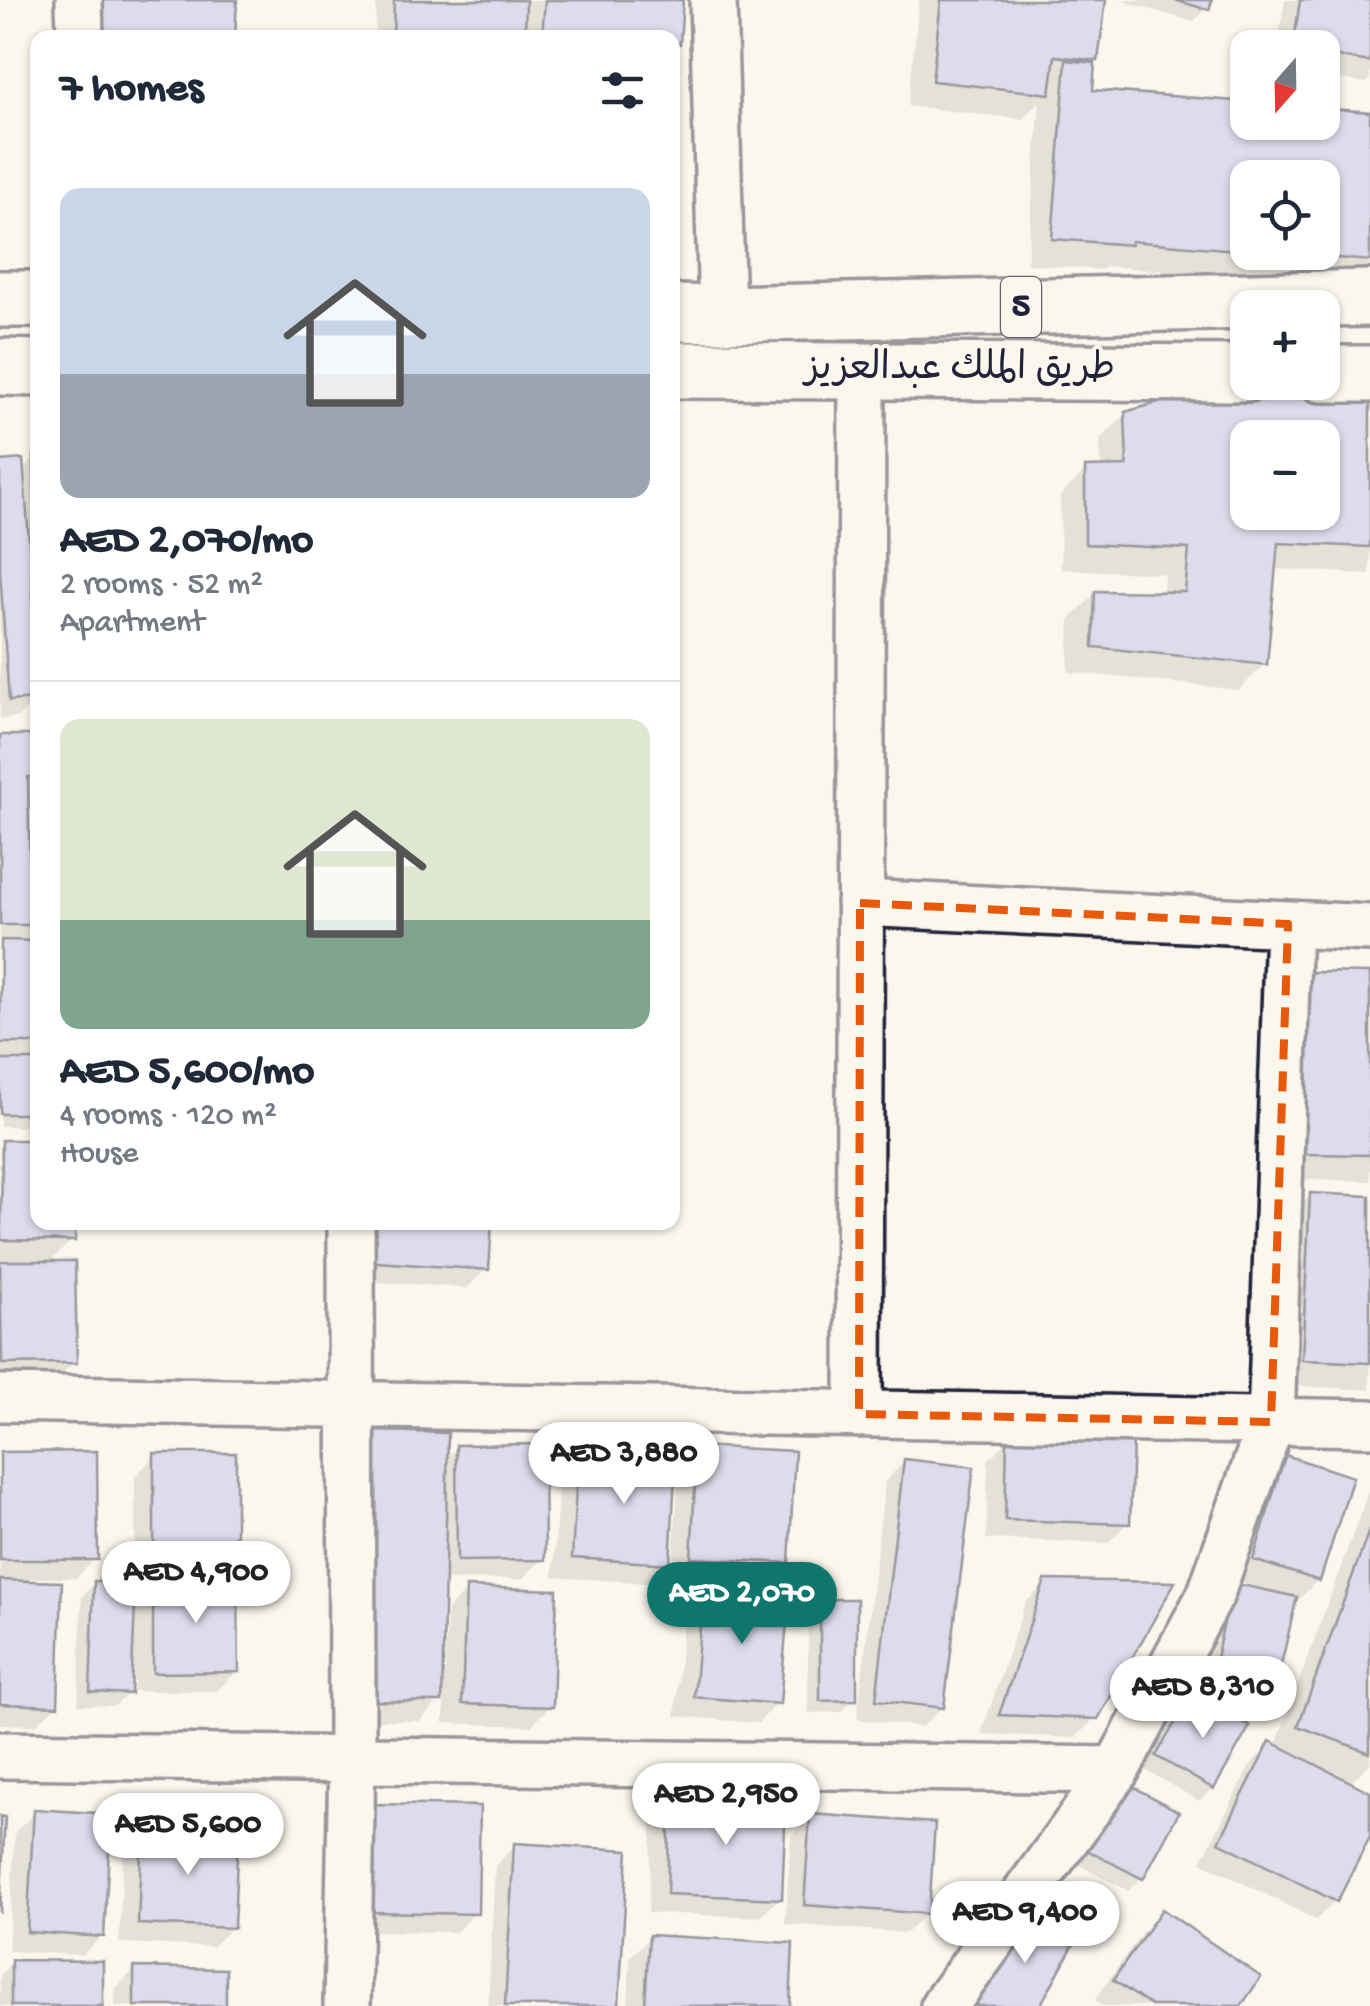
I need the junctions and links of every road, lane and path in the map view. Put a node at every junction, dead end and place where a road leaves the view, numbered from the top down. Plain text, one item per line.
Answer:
1 (79, 0) edge
2 (713, 0) edge
3 (80, 30) edge
4 (30, 298) edge
5 (1370, 298) edge
6 (0, 299) edge
7 (697, 314) edge
8 (0, 367) edge
9 (30, 368) edge
10 (862, 369) junction
11 (680, 370) edge
12 (1230, 373) edge
13 (1340, 374) edge
14 (1370, 374) edge
15 (860, 902) junction
16 (1288, 924) junction
17 (1370, 928) edge
18 (351, 1230) edge
19 (0, 1398) edge
20 (352, 1405) junction
21 (859, 1414) junction
22 (1271, 1422) junction
23 (1370, 1424) edge
24 (0, 1755) edge
25 (352, 1758) junction
26 (1116, 1770) junction
27 (347, 2006) edge
28 (944, 2006) edge

1 - 3 street
2 - 7 street
4 - 6 highway
5 - 7 highway, طريق الملك عبدالعزيز / 5
8 - 9 highway
10 - 11 highway, طريق الملك عبدالعزيز / 5
10 - 12 highway, طريق الملك عبدالعزيز / 5
10 - 15 street
13 - 14 highway
15 - 16 street
15 - 21 street
16 - 17 street
16 - 22 street
18 - 20 street
19 - 20 street
20 - 21 street
20 - 25 street
21 - 22 street
22 - 23 street
22 - 26 street
24 - 25 street
25 - 26 street
25 - 27 street
26 - 28 street

